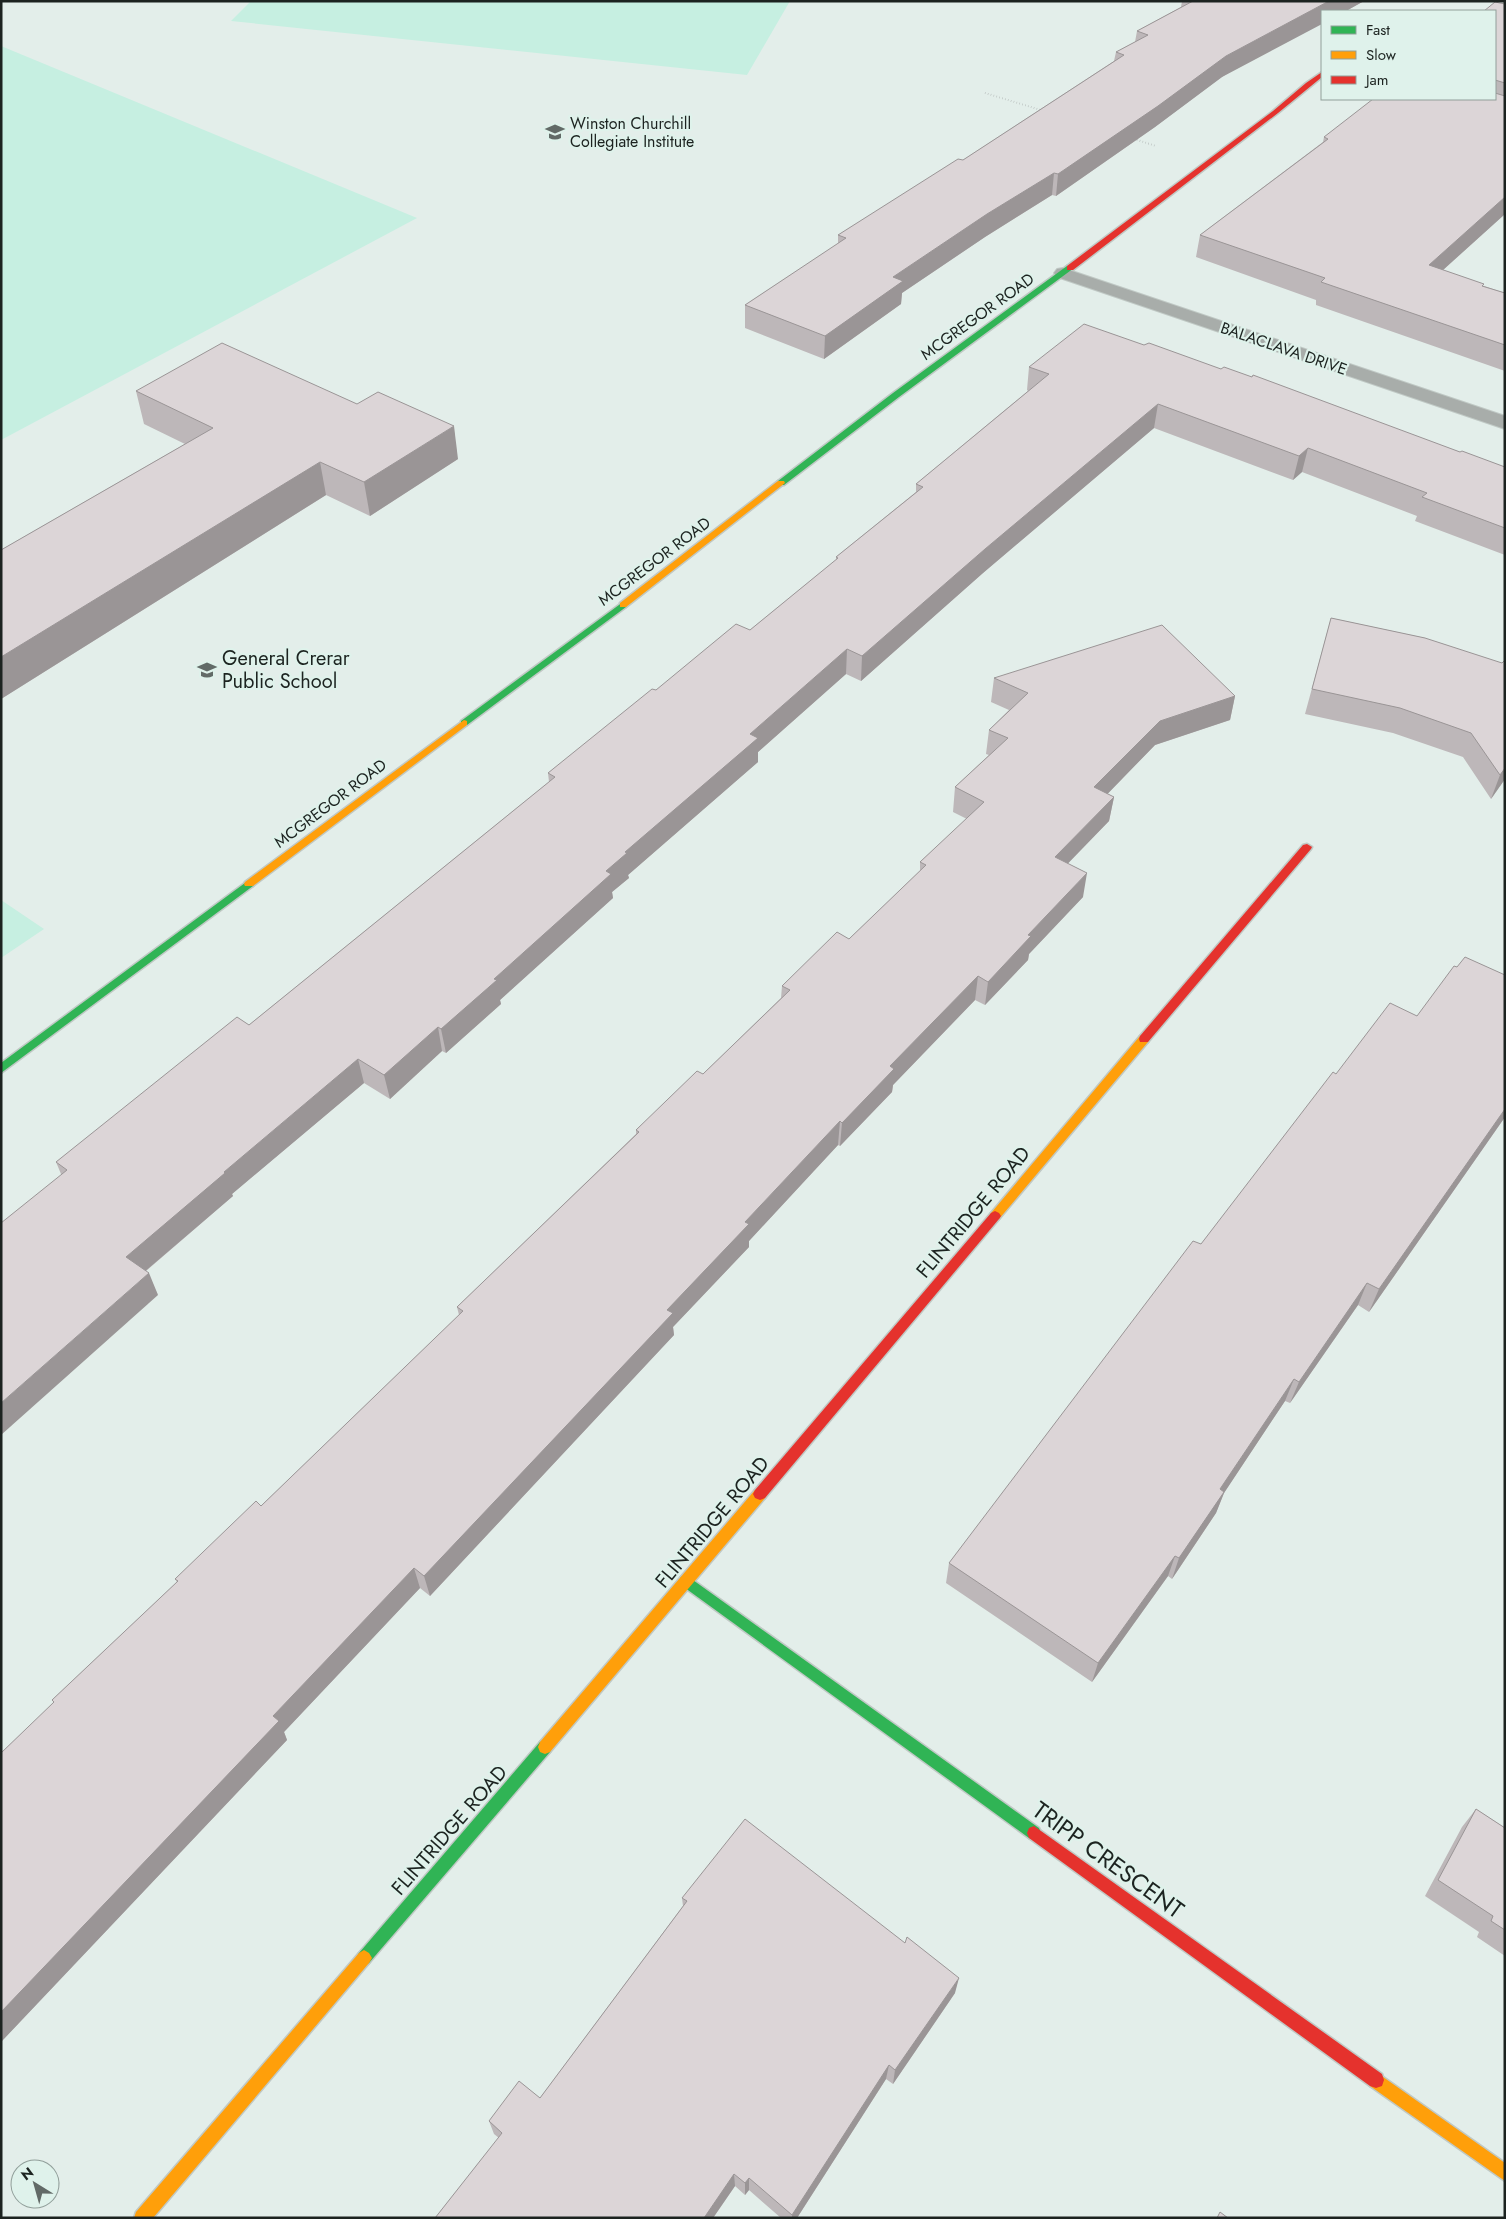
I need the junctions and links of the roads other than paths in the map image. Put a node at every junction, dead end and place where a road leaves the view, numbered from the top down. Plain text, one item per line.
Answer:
1 (1321, 75) edge
2 (1064, 274) junction
3 (1505, 424) edge
4 (1307, 847) dead end
5 (1, 1069) edge
6 (686, 1582) junction
7 (1505, 2173) edge
8 (142, 2218) edge

1 - 2 street, MCGREGOR ROAD
2 - 3 street, BALACLAVA DRIVE
2 - 5 street, MCGREGOR ROAD
4 - 6 street, FLINTRIDGE ROAD
6 - 7 street, TRIPP CRESCENT
6 - 8 street, FLINTRIDGE ROAD

